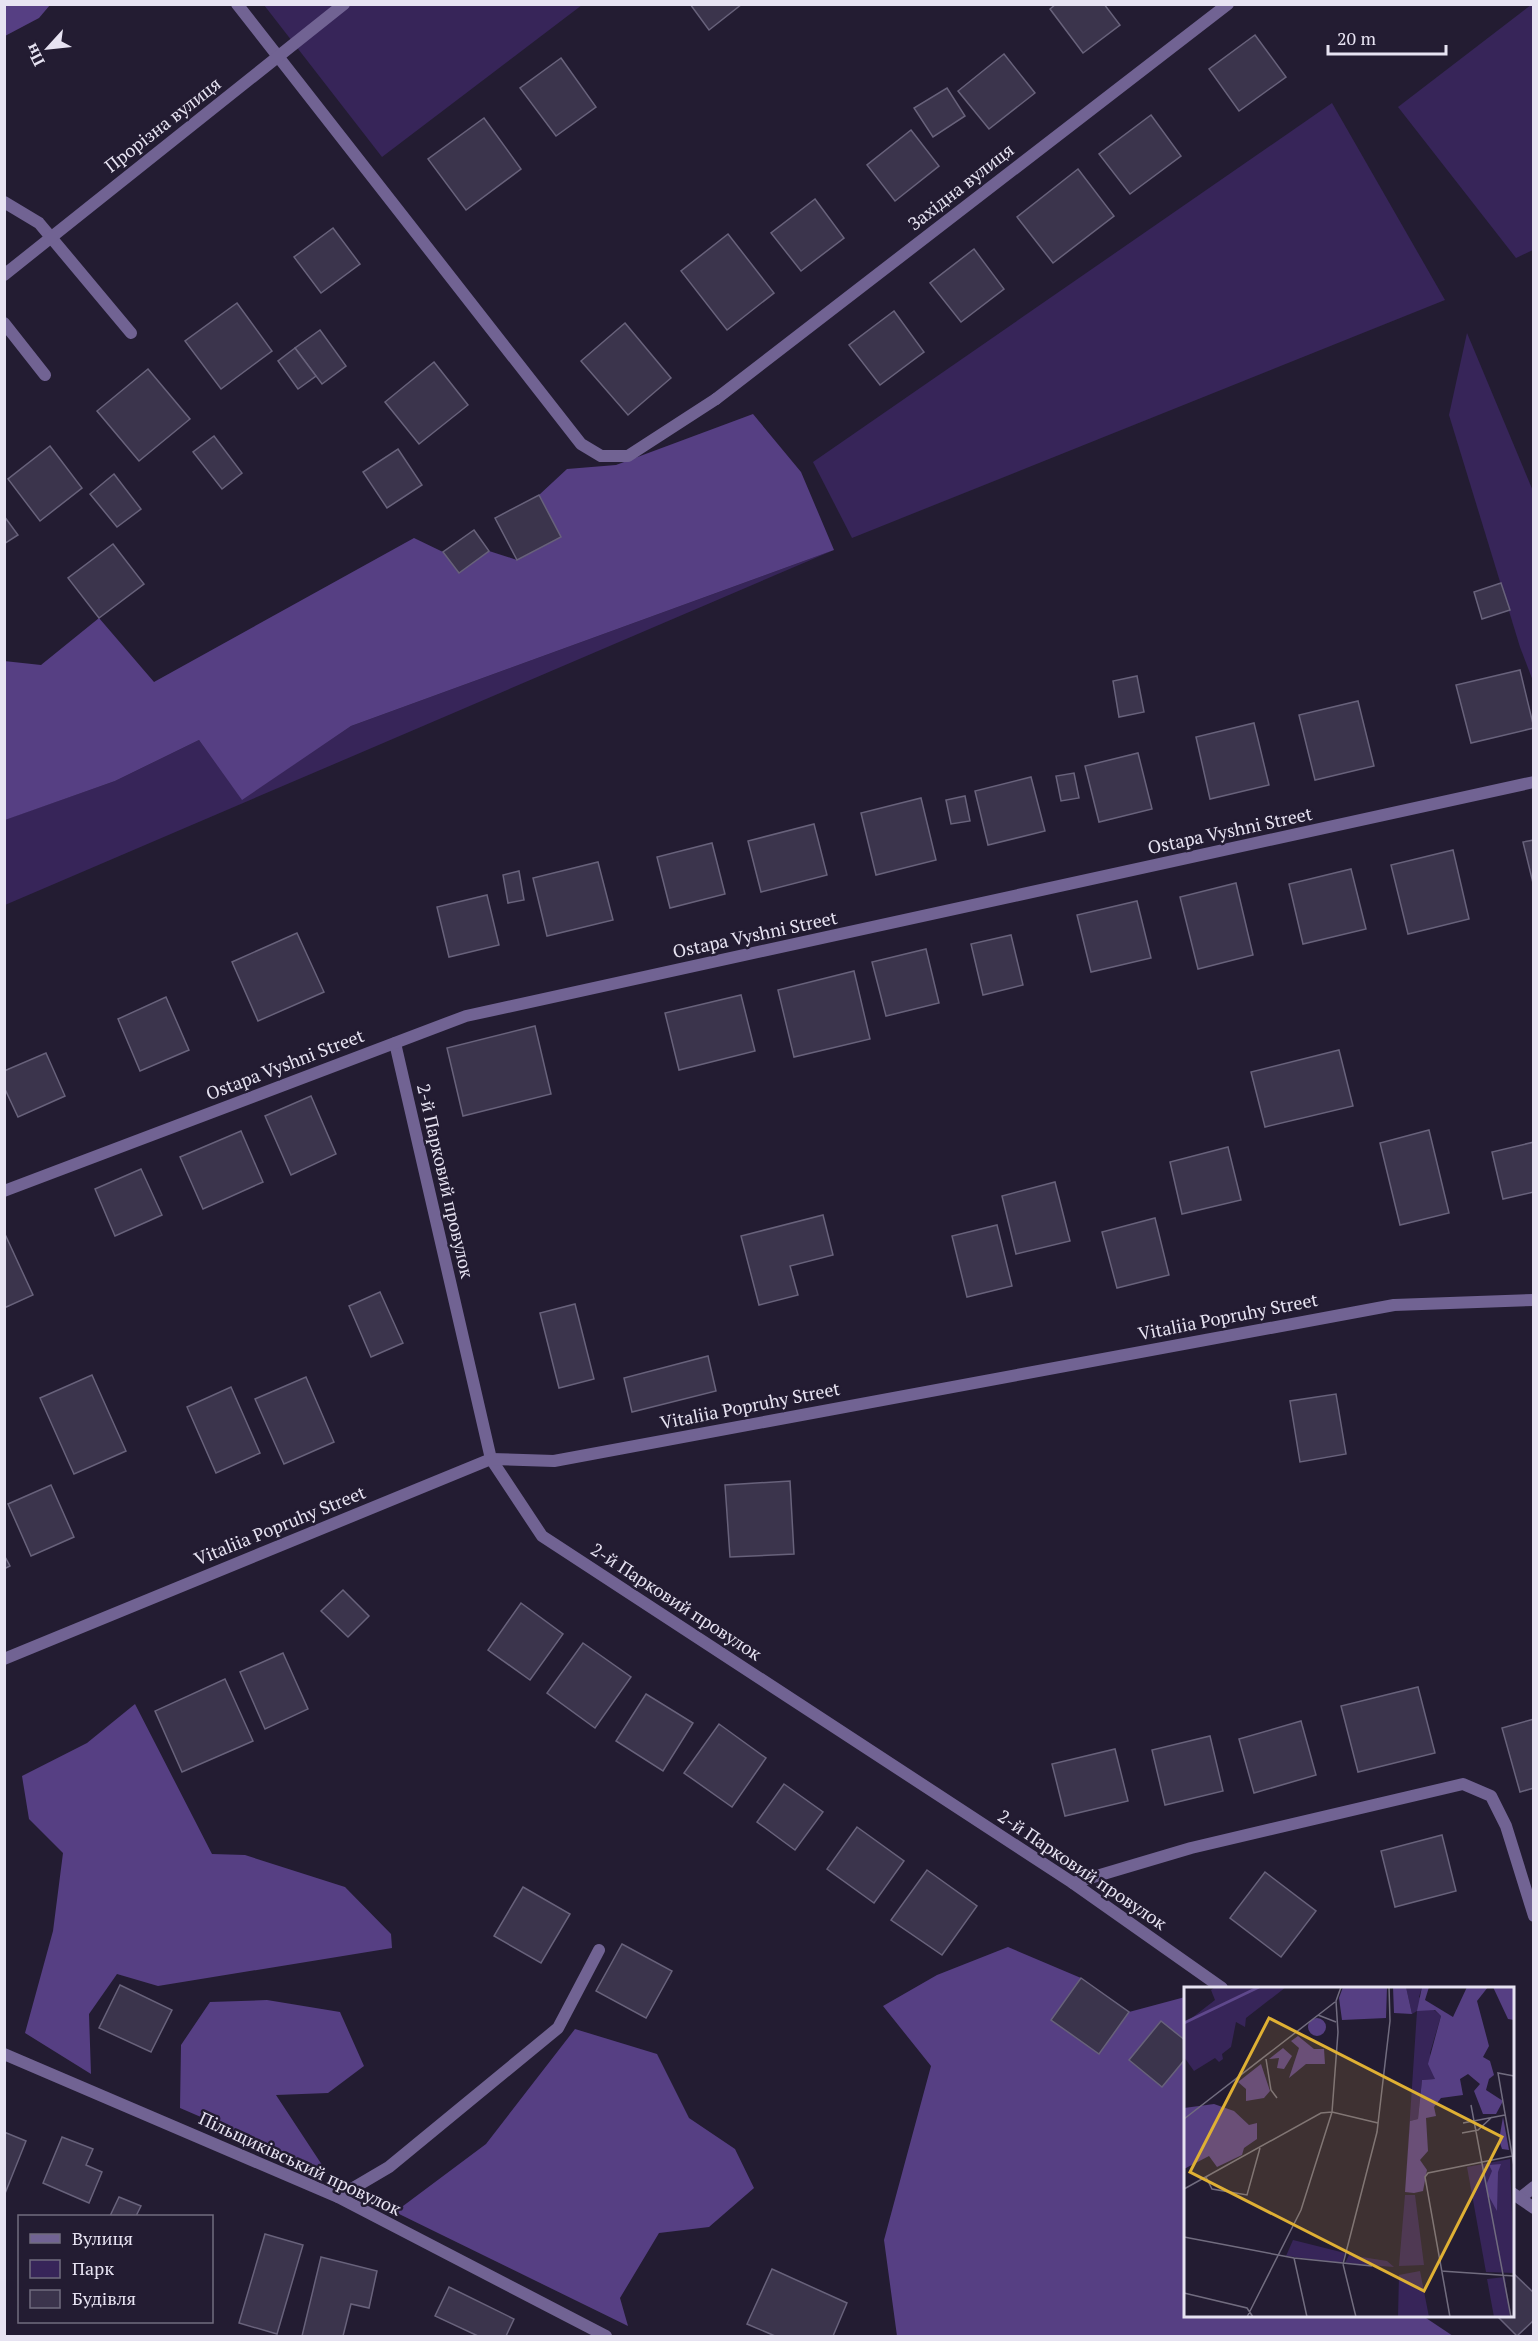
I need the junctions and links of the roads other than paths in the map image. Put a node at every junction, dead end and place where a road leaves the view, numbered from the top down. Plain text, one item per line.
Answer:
1 (237, 4) edge
2 (344, 4) edge
3 (1228, 4) edge
4 (278, 57) junction
5 (4, 201) edge
6 (51, 237) junction
7 (4, 275) edge
8 (4, 323) edge
9 (131, 333) dead end
10 (45, 375) dead end
11 (1533, 782) edge
12 (394, 1043) junction
13 (4, 1191) edge
14 (1533, 1300) edge
15 (491, 1459) junction
16 (4, 1659) edge
17 (1073, 1883) junction
18 (1533, 1916) edge
19 (599, 1950) dead end
20 (1219, 1987) edge
21 (4, 2054) edge
22 (1533, 2187) edge
23 (1516, 2196) edge
24 (338, 2197) junction
25 (1533, 2208) edge
26 (606, 2337) edge

1 - 4 street, Західна вулиця
2 - 4 street, Прорізна вулиця
3 - 4 street, Західна вулиця
4 - 6 street, Прорізна вулиця
5 - 6 street
6 - 7 street, Прорізна вулиця
6 - 9 street
8 - 10 street
11 - 12 street, Ostapa Vyshni Street
12 - 13 street, Ostapa Vyshni Street
12 - 15 street, 2-й Парковий провулок
14 - 15 street, Vitaliia Popruhy Street
15 - 16 street, Vitaliia Popruhy Street
15 - 17 street, 2-й Парковий провулок
17 - 18 street
17 - 20 street, 2-й Парковий провулок
19 - 24 street
21 - 24 street, Пільщиківський провулок
22 - 23 street
23 - 25 street
24 - 26 street, Пільщиківський провулок

